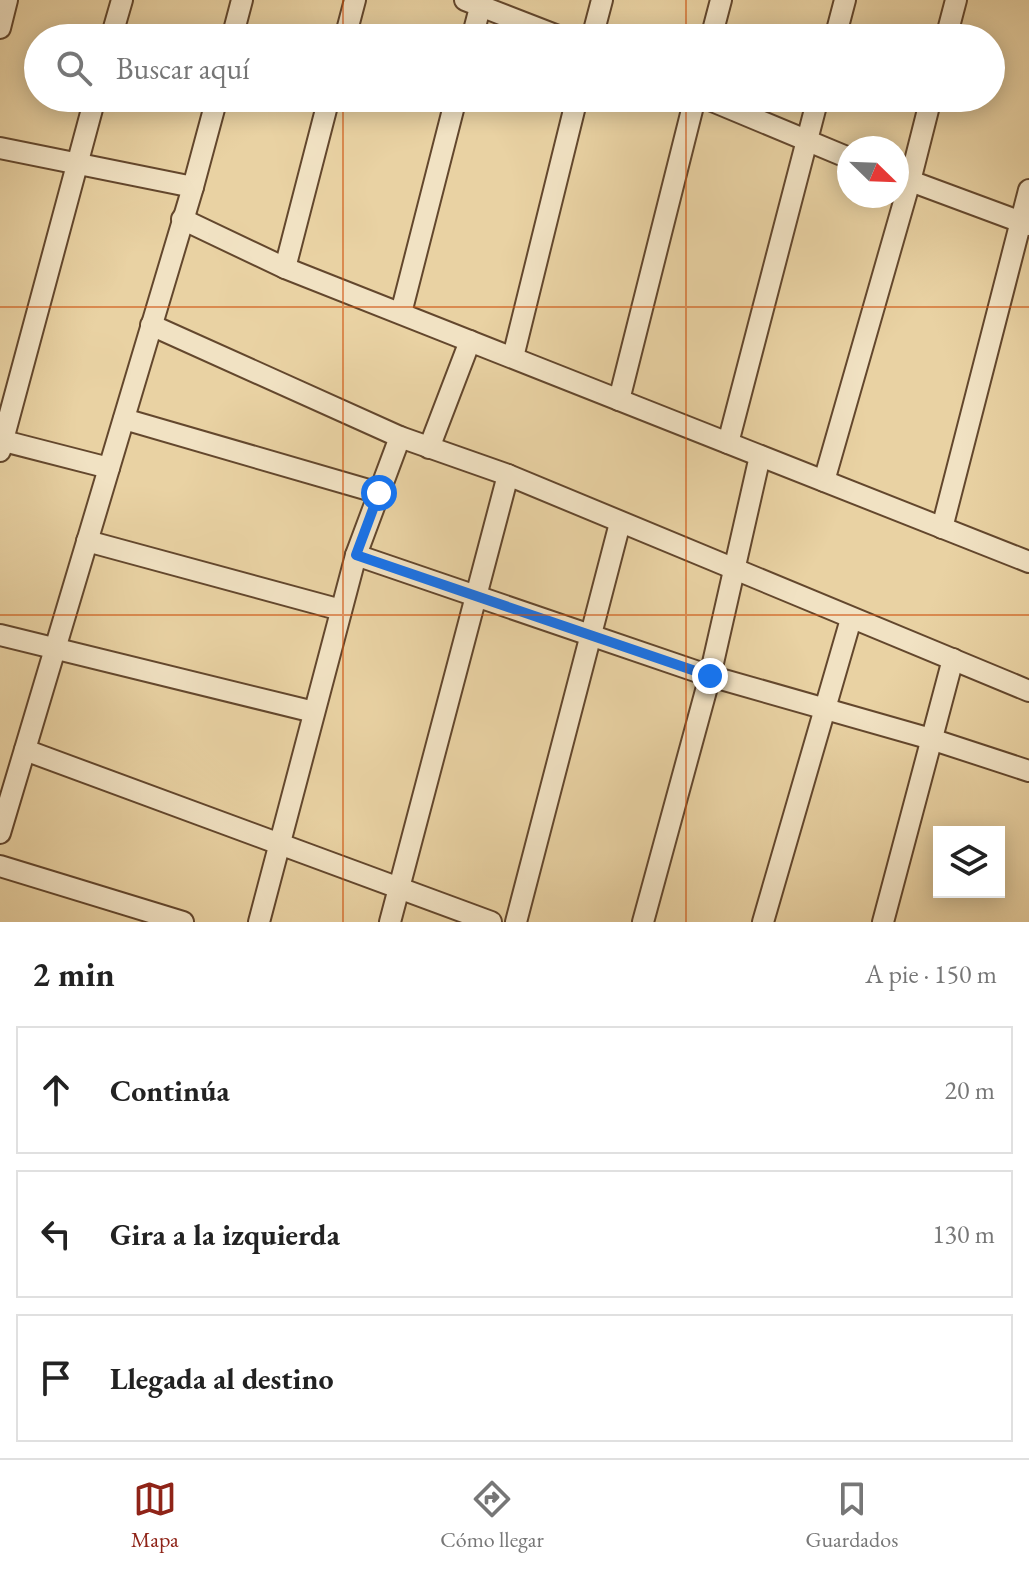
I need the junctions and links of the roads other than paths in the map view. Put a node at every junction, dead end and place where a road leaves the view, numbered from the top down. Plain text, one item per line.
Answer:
1 (7, 0) edge
2 (122, 0) edge
3 (242, 0) edge
4 (355, 0) edge
5 (602, 0) edge
6 (721, 0) edge
7 (845, 0) edge
8 (956, 0) edge
9 (475, 2) edge
10 (115, 24) edge
11 (236, 24) edge
12 (349, 24) edge
13 (473, 24) edge
14 (529, 24) edge
15 (596, 24) edge
16 (715, 24) edge
17 (839, 24) edge
18 (950, 24) edge
19 (0, 28) edge
20 (91, 112) edge
21 (213, 112) edge
22 (325, 112) edge
23 (452, 112) edge
24 (574, 112) edge
25 (691, 112) edge
26 (738, 112) edge
27 (814, 112) edge
28 (926, 112) edge
29 (806, 141) junction
30 (0, 148) edge
31 (837, 153) edge
32 (909, 164) edge
33 (77, 165) junction
34 (909, 181) edge
35 (193, 187) junction
36 (1029, 190) edge
37 (896, 208) edge
38 (182, 219) junction
39 (1025, 223) edge
40 (285, 268) junction
41 (401, 313) junction
42 (151, 325) junction
43 (470, 341) junction
44 (513, 357) junction
45 (619, 400) junction
46 (124, 419) junction
47 (400, 437) junction
48 (728, 443) junction
49 (1, 444) edge
50 (429, 448) junction
51 (760, 456) junction
52 (109, 468) junction
53 (508, 475) junction
54 (824, 481) junction
55 (379, 493) junction
56 (620, 523) junction
57 (942, 528) junction
58 (87, 541) junction
59 (356, 555) junction
60 (1029, 562) edge
61 (735, 568) junction
62 (476, 598) junction
63 (341, 610) junction
64 (851, 619) junction
65 (0, 635) edge
66 (591, 635) junction
67 (55, 649) junction
68 (953, 659) junction
69 (710, 676) junction
70 (1029, 691) edge
71 (825, 709) junction
72 (314, 712) junction
73 (931, 739) junction
74 (25, 750) junction
75 (1029, 771) edge
76 (0, 833) edge
77 (279, 844) junction
78 (0, 866) edge
79 (399, 888) junction
80 (183, 922) edge
81 (259, 922) edge
82 (390, 922) edge
83 (491, 922) edge
84 (516, 922) edge
85 (643, 922) edge
86 (763, 922) edge
87 (883, 922) edge

1 - 19 street
2 - 10 street
3 - 11 street
4 - 12 street
5 - 15 street
6 - 16 street
7 - 17 street
8 - 18 street
9 - 13 street
9 - 14 street
20 - 33 street
21 - 35 street
22 - 40 street
23 - 41 street
24 - 44 street
25 - 45 street
26 - 29 street
27 - 29 street
28 - 32 street
29 - 31 street
29 - 48 street
30 - 33 street
33 - 35 street
33 - 49 street
34 - 39 street
35 - 38 street
36 - 39 street
37 - 54 street
38 - 40 street
38 - 42 street
39 - 57 street
40 - 41 street
41 - 43 street
42 - 46 street
42 - 47 street
43 - 44 street
43 - 50 street
44 - 45 street
45 - 48 street
46 - 52 street
46 - 55 street
47 - 50 street
47 - 55 street
48 - 51 street
49 - 52 street
50 - 53 street
51 - 54 street
51 - 61 street
52 - 58 street
53 - 56 street
53 - 62 street
54 - 57 street
55 - 59 street
56 - 61 street
56 - 66 street
57 - 60 street
58 - 63 street
58 - 67 street
59 - 62 street
59 - 63 street
61 - 64 street
61 - 69 street
62 - 66 street
62 - 79 street
63 - 72 street
64 - 68 street
64 - 71 street
65 - 67 street
66 - 69 street
66 - 84 street
67 - 72 street
67 - 74 street
68 - 70 street
68 - 73 street
69 - 71 street
69 - 85 street
71 - 73 street
71 - 86 street
72 - 77 street
73 - 75 street
73 - 87 street
74 - 76 street
74 - 77 street
77 - 79 street
77 - 81 street
78 - 80 street
79 - 82 street
79 - 83 street

